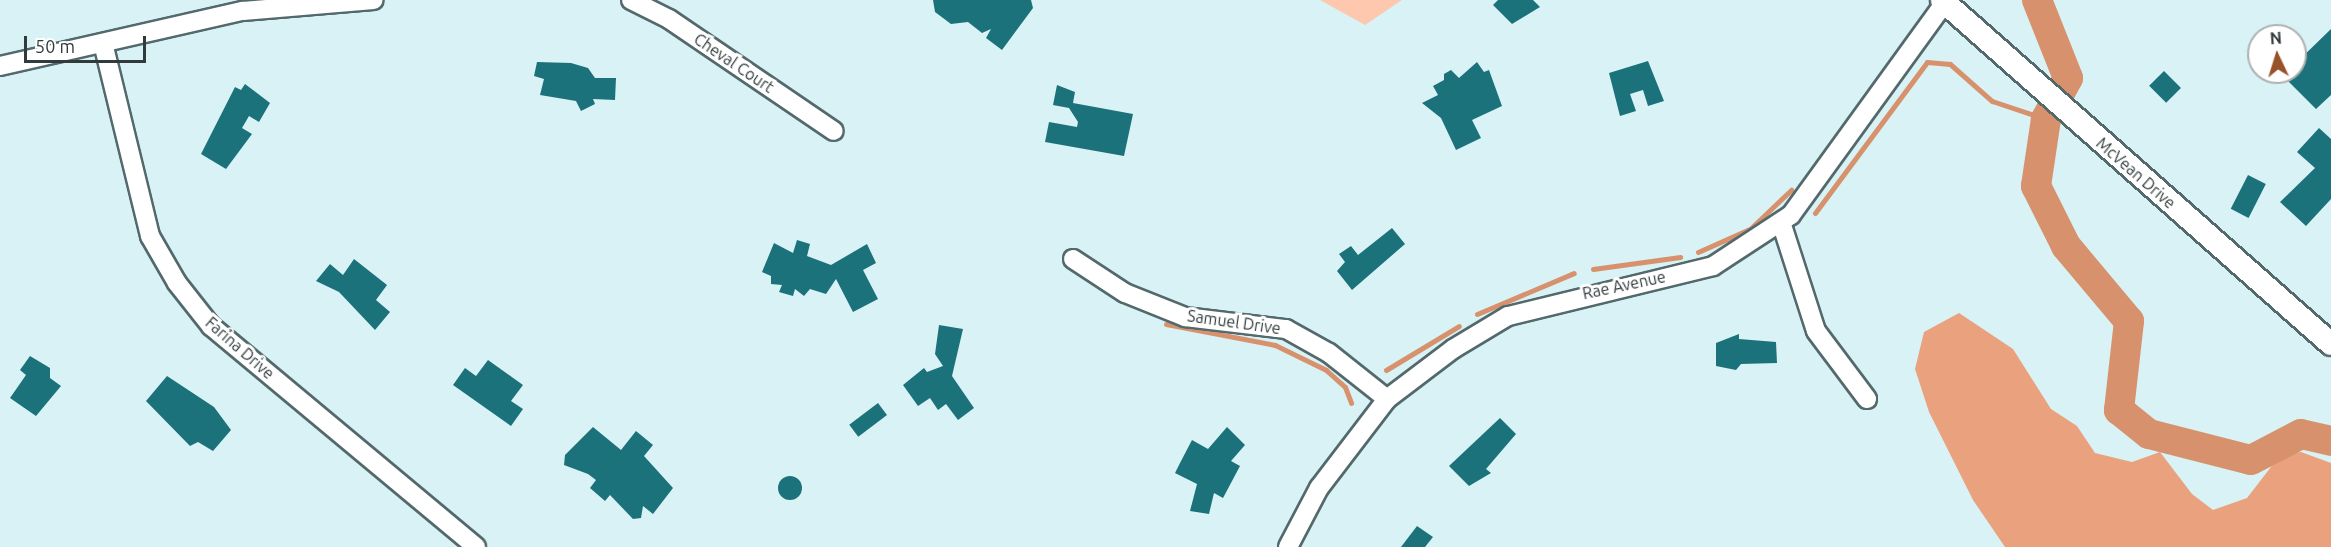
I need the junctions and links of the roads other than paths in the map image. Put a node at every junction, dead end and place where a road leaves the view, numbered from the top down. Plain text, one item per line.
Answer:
1 (374, 0) edge
2 (631, 0) edge
3 (1944, 1) edge
4 (103, 43) junction
5 (0, 66) edge
6 (834, 131) dead end
7 (1781, 222) junction
8 (1073, 259) dead end
9 (2331, 344) edge
10 (1387, 399) junction
11 (1867, 399) dead end
12 (476, 547) edge
13 (1288, 547) edge

1 - 4 street
2 - 6 street, Cheval Court
3 - 7 street, Rae Avenue
3 - 9 main road, McVean Drive
4 - 5 street
4 - 12 street, Farina Drive
7 - 10 street, Rae Avenue
7 - 11 street
8 - 10 street, Samuel Drive
10 - 13 street, Rae Avenue

